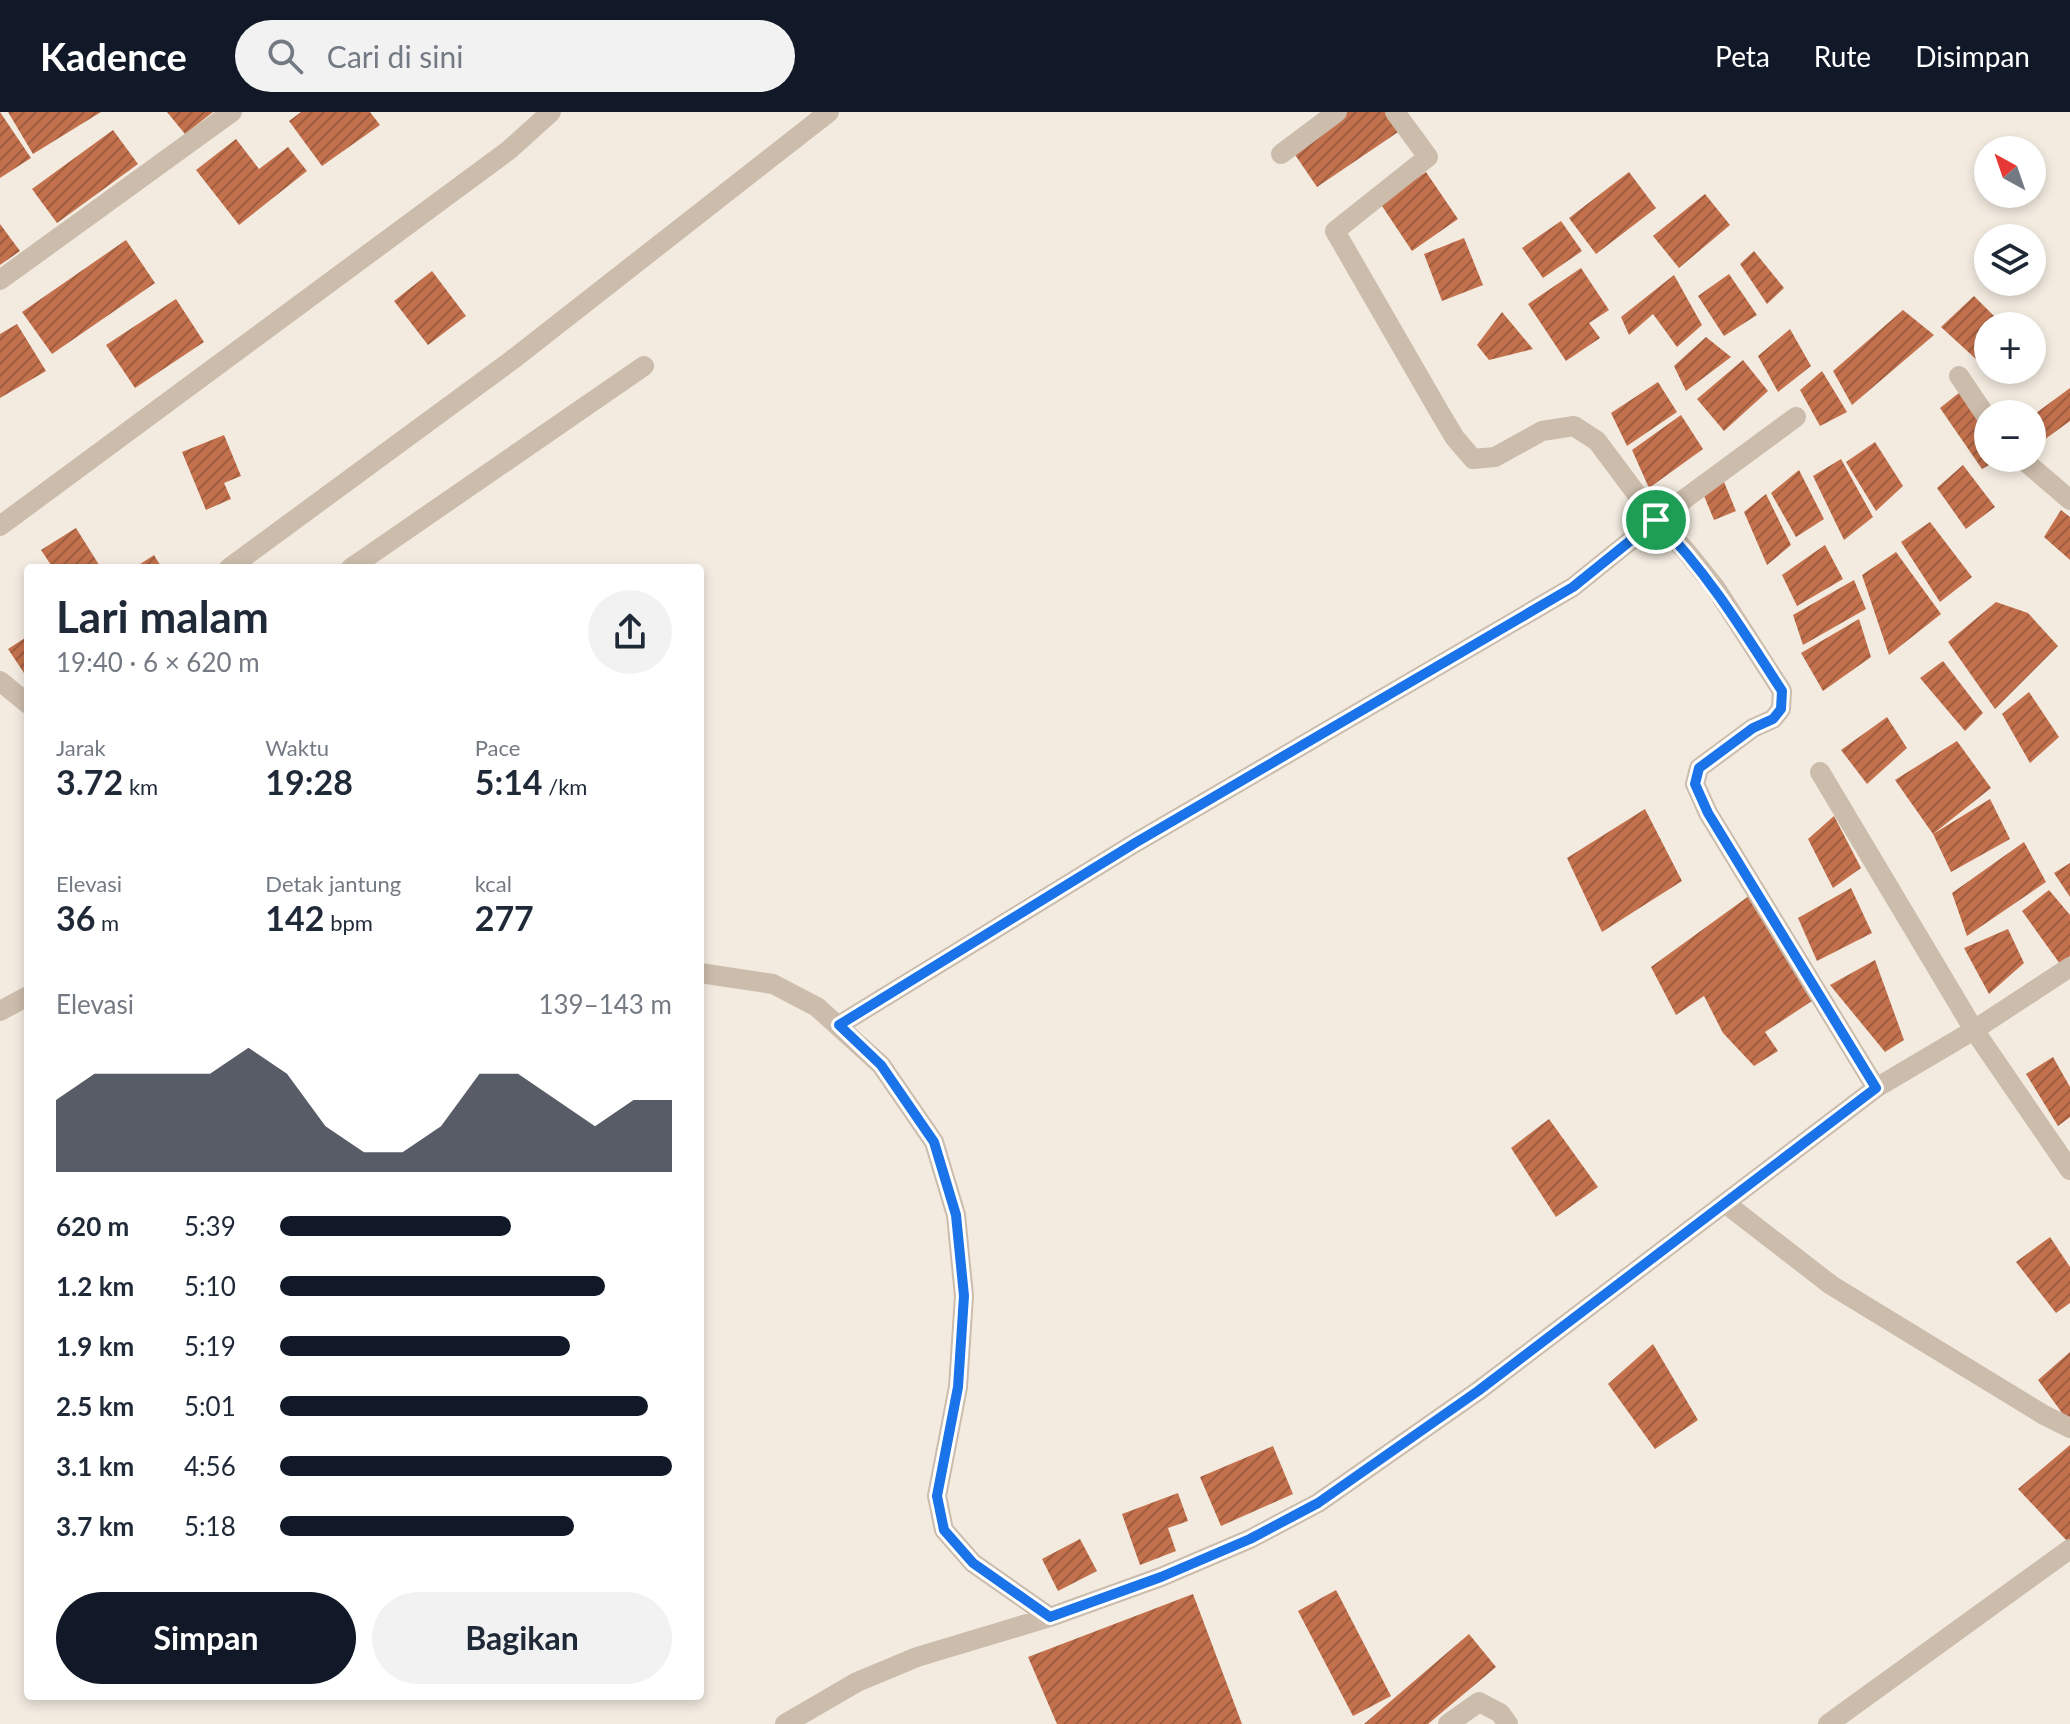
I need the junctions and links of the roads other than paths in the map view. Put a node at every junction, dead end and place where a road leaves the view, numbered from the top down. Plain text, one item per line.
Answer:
1 (232, 112) edge
2 (551, 112) edge
3 (829, 112) edge
4 (1337, 112) edge
5 (1395, 112) edge
6 (1281, 154) dead end
7 (0, 280) edge
8 (644, 366) dead end
9 (1959, 376) dead end
10 (1975, 400) edge
11 (1796, 417) dead end
12 (2037, 472) edge
13 (2070, 500) edge
14 (1656, 520) junction
15 (0, 526) edge
16 (234, 564) edge
17 (357, 564) edge
18 (0, 681) edge
19 (24, 701) edge
20 (1820, 772) dead end
21 (2070, 967) edge
22 (704, 974) edge
23 (24, 998) edge
24 (1, 1009) edge
25 (839, 1025) junction
26 (1974, 1030) junction
27 (1876, 1088) junction
28 (2070, 1170) edge
29 (1725, 1203) junction
30 (2070, 1428) edge
31 (2070, 1549) edge
32 (1050, 1617) junction
33 (785, 1724) edge
34 (1448, 1724) edge
35 (1508, 1724) edge
36 (1828, 1724) edge

1 - 7 street
2 - 15 street
3 - 16 street
4 - 6 street
5 - 14 street
8 - 17 street
9 - 10 street
11 - 14 street
12 - 13 street
14 - 25 street
14 - 27 street
18 - 19 street
20 - 26 street
21 - 26 street
22 - 25 street
23 - 24 street
25 - 32 street
26 - 27 street
26 - 28 street
27 - 29 street
29 - 30 street
29 - 32 street
31 - 36 street
32 - 33 street
34 - 35 street

